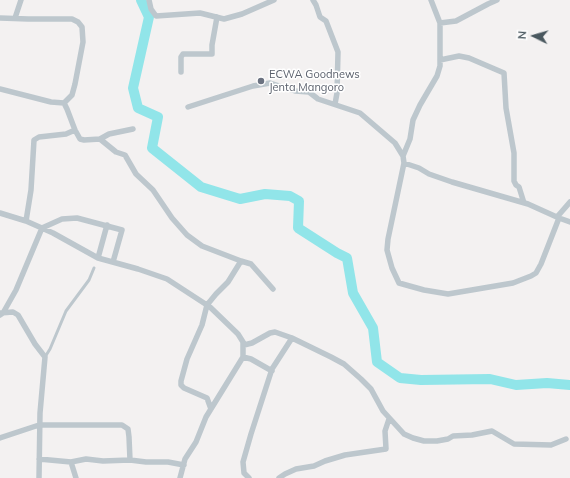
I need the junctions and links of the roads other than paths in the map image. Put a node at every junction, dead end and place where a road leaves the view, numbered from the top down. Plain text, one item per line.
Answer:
1 (21, 0) edge
2 (149, 0) edge
3 (274, 0) edge
4 (313, 0) edge
5 (431, 0) edge
6 (497, 0) edge
7 (217, 17) junction
8 (0, 18) edge
9 (15, 18) junction
10 (440, 23) junction
11 (440, 60) junction
12 (181, 72) dead end
13 (0, 90) edge
14 (64, 103) junction
15 (335, 104) junction
16 (188, 107) dead end
17 (133, 129) dead end
18 (75, 130) junction
19 (100, 139) junction
20 (403, 156) junction
21 (404, 163) junction
22 (570, 202) edge
23 (524, 203) junction
24 (0, 212) edge
25 (558, 218) junction
26 (26, 221) junction
27 (570, 222) edge
28 (107, 225) junction
29 (42, 228) junction
30 (98, 258) junction
31 (241, 261) junction
32 (113, 262) junction
33 (94, 268) dead end
34 (273, 289) dead end
35 (207, 305) junction
36 (1, 314) edge
37 (292, 338) junction
38 (244, 345) junction
39 (45, 357) junction
40 (243, 357) junction
41 (272, 371) junction
42 (211, 409) junction
43 (389, 418) junction
44 (39, 425) junction
45 (0, 438) edge
46 (566, 439) dead end
47 (39, 459) junction
48 (130, 460) junction
49 (71, 462) junction
50 (184, 465) junction
51 (38, 478) edge
52 (76, 478) edge
53 (180, 478) edge
54 (249, 478) edge
55 (279, 478) edge

1 - 9 street
2 - 7 street
3 - 7 street
4 - 15 street
5 - 10 street
6 - 10 street
7 - 12 street
8 - 9 street
9 - 14 street
10 - 11 street
11 - 20 street
11 - 23 street
13 - 14 street
14 - 18 street
15 - 16 street
15 - 20 street
17 - 19 street
18 - 19 street
18 - 26 street
19 - 31 street
20 - 21 street
21 - 23 street
21 - 25 street
22 - 25 street
23 - 25 street
24 - 26 street
25 - 27 street
26 - 29 street
28 - 29 street
28 - 30 street
28 - 32 street
29 - 30 street
29 - 36 street
30 - 32 street
31 - 34 street
31 - 35 street
32 - 35 street
33 - 39 lane
35 - 38 street
35 - 42 street
36 - 39 street
37 - 38 street
37 - 41 street
37 - 43 street
38 - 40 street
39 - 44 street
40 - 41 street
40 - 42 street
41 - 54 street
42 - 50 street
43 - 46 street
43 - 55 street
44 - 45 street
44 - 47 street
44 - 48 street
47 - 49 street
47 - 51 street
48 - 49 street
48 - 50 street
49 - 52 street
50 - 53 street

